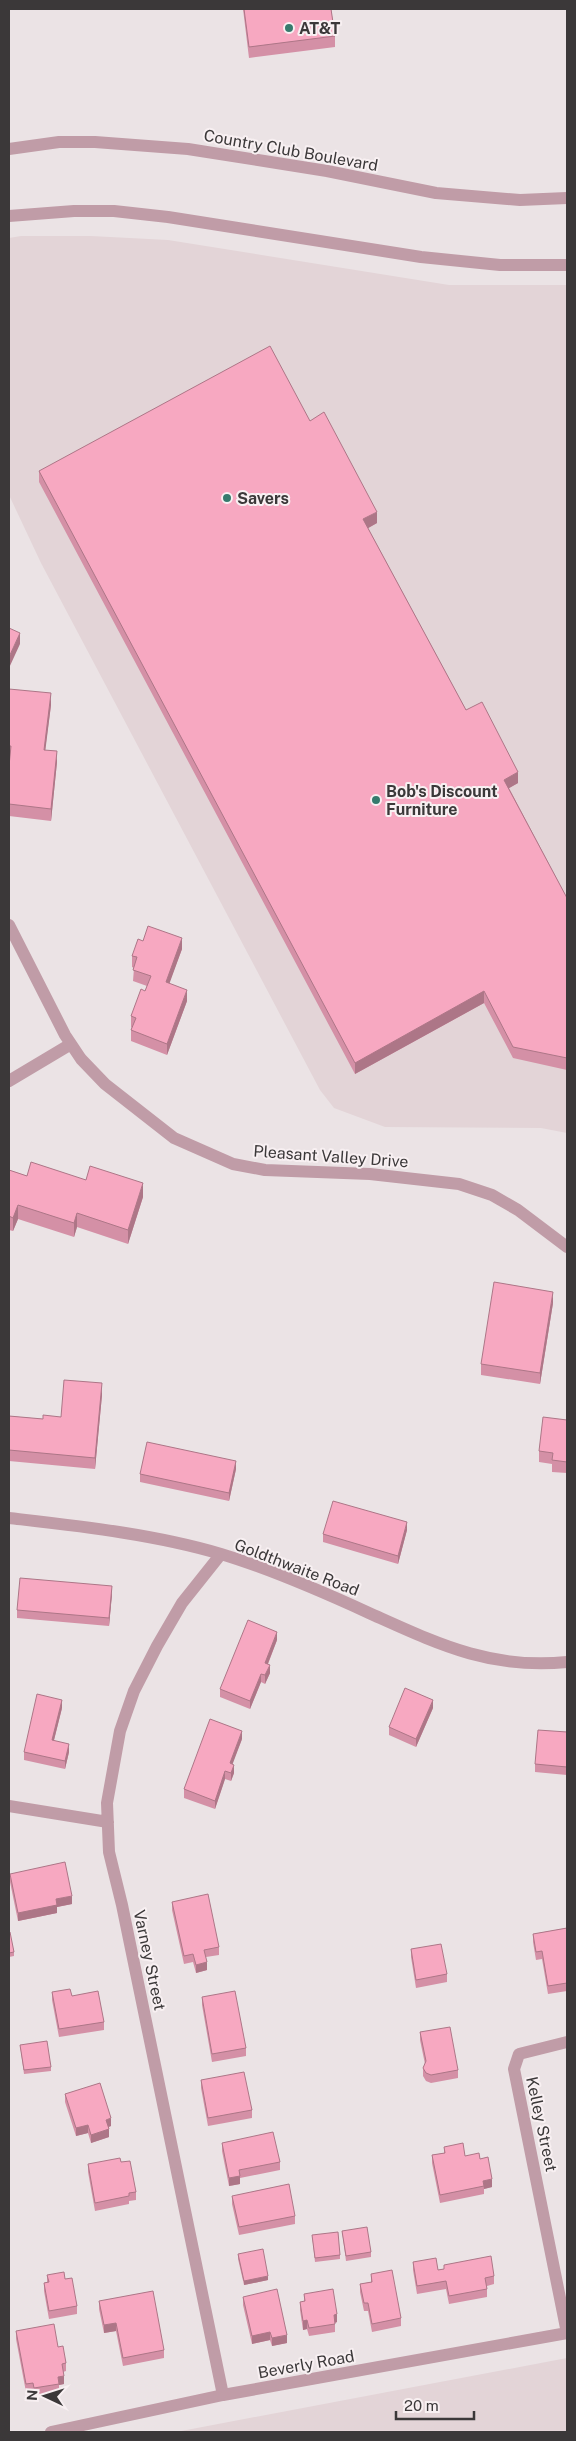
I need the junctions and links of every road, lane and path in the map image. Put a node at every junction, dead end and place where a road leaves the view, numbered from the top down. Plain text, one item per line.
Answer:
1 (9, 149) edge
2 (567, 198) edge
3 (9, 216) edge
4 (567, 265) edge
5 (9, 925) edge
6 (71, 1044) junction
7 (9, 1081) edge
8 (567, 1247) edge
9 (9, 1518) edge
10 (221, 1554) junction
11 (567, 1662) edge
12 (9, 1806) edge
13 (108, 1822) junction
14 (567, 2042) edge
15 (567, 2333) edge
16 (223, 2395) junction
17 (52, 2432) edge

1 - 2 street, Country Club Boulevard
3 - 4 street
5 - 6 street, Pleasant Valley Drive
6 - 7 street
6 - 8 street, Pleasant Valley Drive
9 - 10 street, Goldthwaite Road
10 - 11 street, Goldthwaite Road
10 - 13 street, Varney Street
12 - 13 street
13 - 16 street, Varney Street
14 - 15 street, Kelley Street
15 - 16 street, Beverly Road
16 - 17 street, Beverly Road

